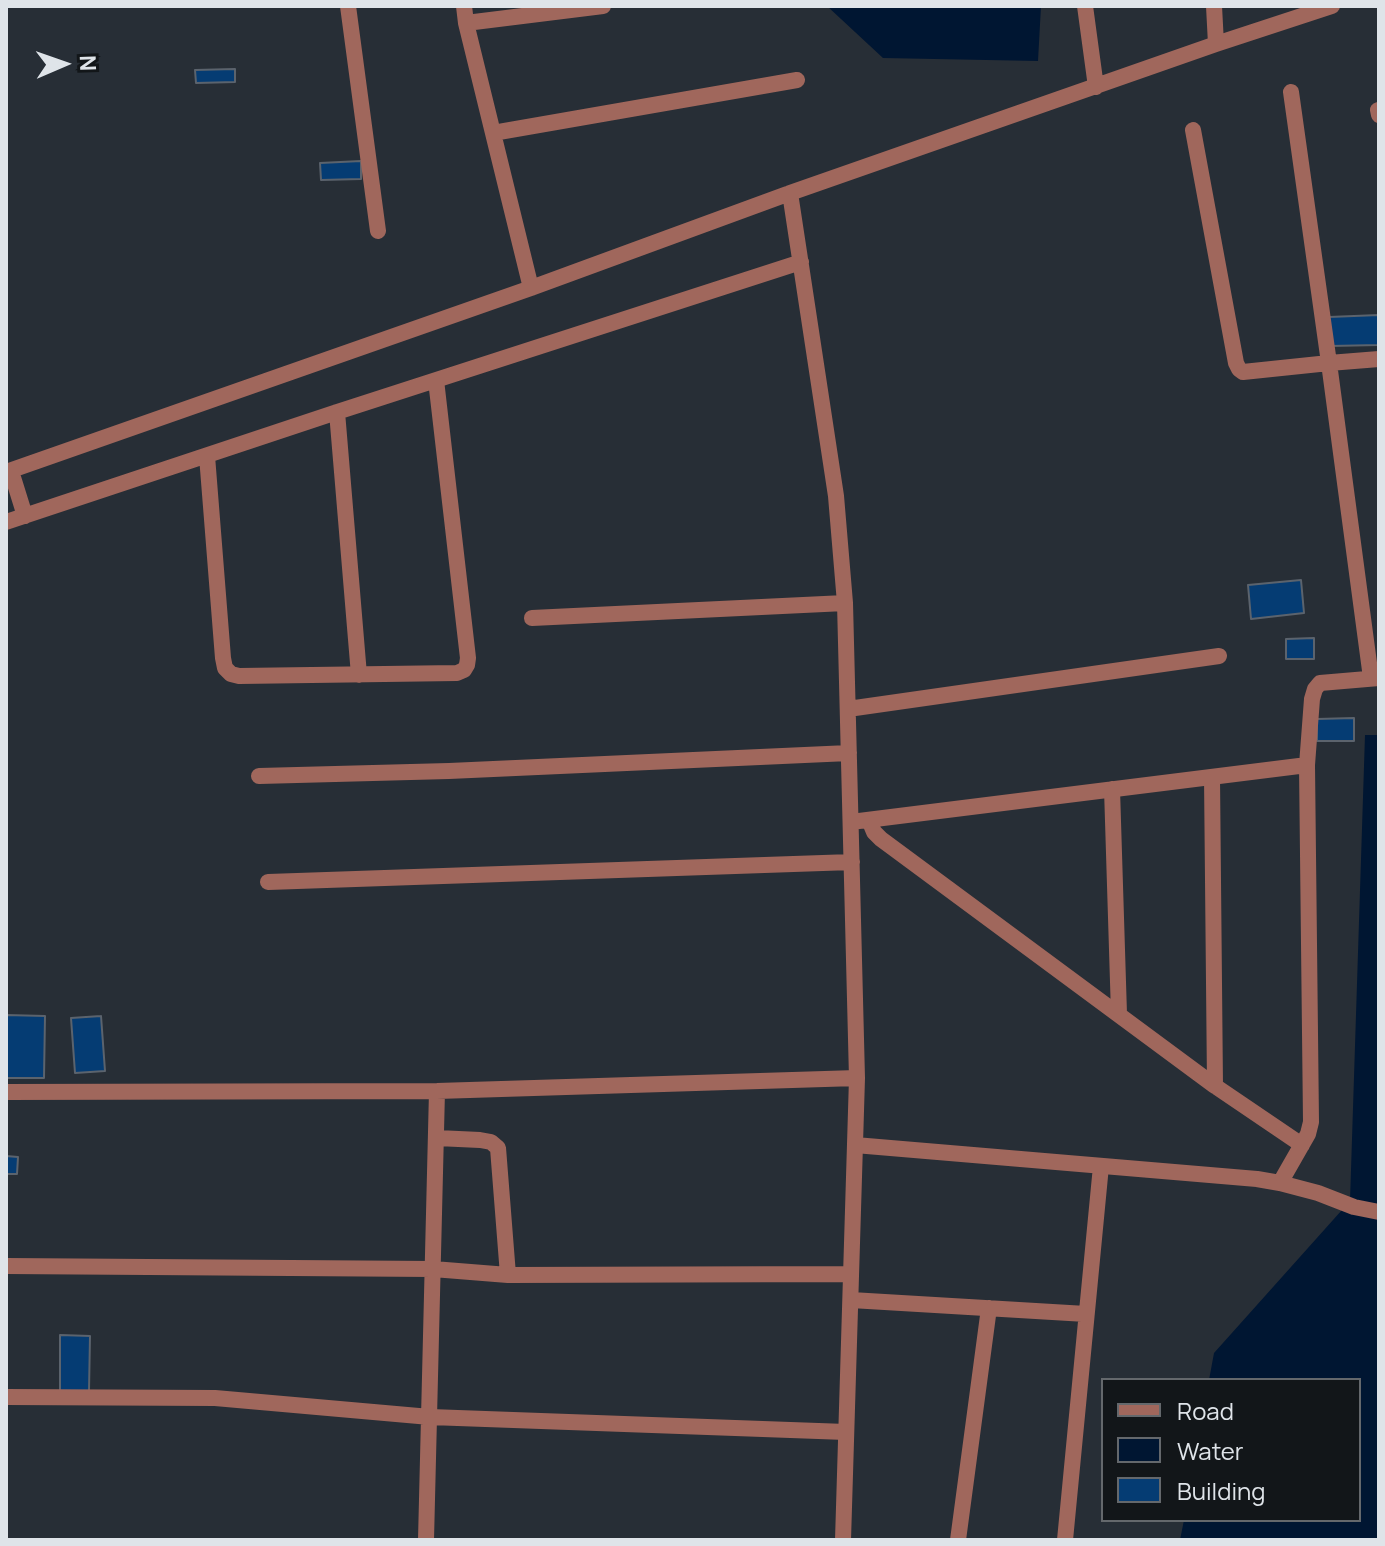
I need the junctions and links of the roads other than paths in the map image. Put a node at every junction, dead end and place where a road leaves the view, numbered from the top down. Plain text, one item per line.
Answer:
1 (348, 6) edge
2 (464, 6) edge
3 (603, 6) edge
4 (1085, 6) edge
5 (1214, 6) edge
6 (1331, 6) edge
7 (466, 23) junction
8 (1216, 44) junction
9 (797, 80) dead end
10 (1096, 87) junction
11 (1291, 92) dead end
12 (1193, 130) dead end
13 (493, 133) junction
14 (790, 193) junction
15 (378, 231) dead end
16 (801, 262) junction
17 (531, 288) junction
18 (1379, 359) edge
19 (1329, 363) junction
20 (436, 380) junction
21 (337, 412) junction
22 (207, 456) junction
23 (8, 472) edge
24 (24, 512) junction
25 (6, 522) edge
26 (845, 603) junction
27 (532, 618) dead end
28 (1219, 656) dead end
29 (359, 675) junction
30 (1375, 678) edge
31 (848, 709) junction
32 (849, 753) junction
33 (1307, 765) junction
34 (259, 776) dead end
35 (1212, 777) junction
36 (1112, 789) junction
37 (869, 820) junction
38 (851, 822) junction
39 (852, 862) junction
40 (268, 882) dead end
41 (1119, 1014) junction
42 (857, 1078) junction
43 (1215, 1086) junction
44 (437, 1091) junction
45 (6, 1092) edge
46 (437, 1138) junction
47 (855, 1145) junction
48 (1302, 1145) junction
49 (1101, 1166) junction
50 (1280, 1183) junction
51 (1379, 1212) edge
52 (6, 1266) edge
53 (433, 1269) junction
54 (851, 1274) junction
55 (508, 1275) junction
56 (851, 1300) junction
57 (989, 1308) junction
58 (1086, 1314) junction
59 (6, 1397) edge
60 (430, 1417) junction
61 (846, 1432) junction
62 (426, 1540) edge
63 (843, 1540) edge
64 (958, 1540) edge
65 (1065, 1540) edge

1 - 15 street
2 - 7 street
3 - 7 street
4 - 10 street
5 - 8 street
6 - 8 street
7 - 13 street
8 - 10 street
9 - 13 street
10 - 14 street
11 - 19 street
12 - 19 street
13 - 17 street
14 - 16 street
14 - 17 street
16 - 20 street
16 - 26 street
17 - 23 street
18 - 19 street
19 - 30 street
20 - 21 street
20 - 29 street
21 - 22 street
21 - 29 street
22 - 24 street
22 - 29 street
23 - 24 street
24 - 25 street
26 - 27 street
26 - 31 street
28 - 31 street
30 - 33 street
31 - 32 street
32 - 34 street
32 - 38 street
33 - 35 street
33 - 48 street
35 - 36 street
35 - 43 street
36 - 37 street
36 - 41 street
37 - 38 street
37 - 41 street
38 - 39 street
39 - 40 street
39 - 42 street
41 - 43 street
42 - 44 street
42 - 47 street
43 - 48 street
44 - 45 street
44 - 46 street
46 - 53 street
46 - 55 street
47 - 49 street
47 - 54 street
48 - 50 street
49 - 50 street
49 - 58 street
50 - 51 street
52 - 53 street
53 - 55 street
53 - 60 street
54 - 55 street
54 - 56 street
56 - 57 street
56 - 61 street
57 - 58 street
57 - 64 street
58 - 65 street
59 - 60 street
60 - 61 street
60 - 62 street
61 - 63 street

